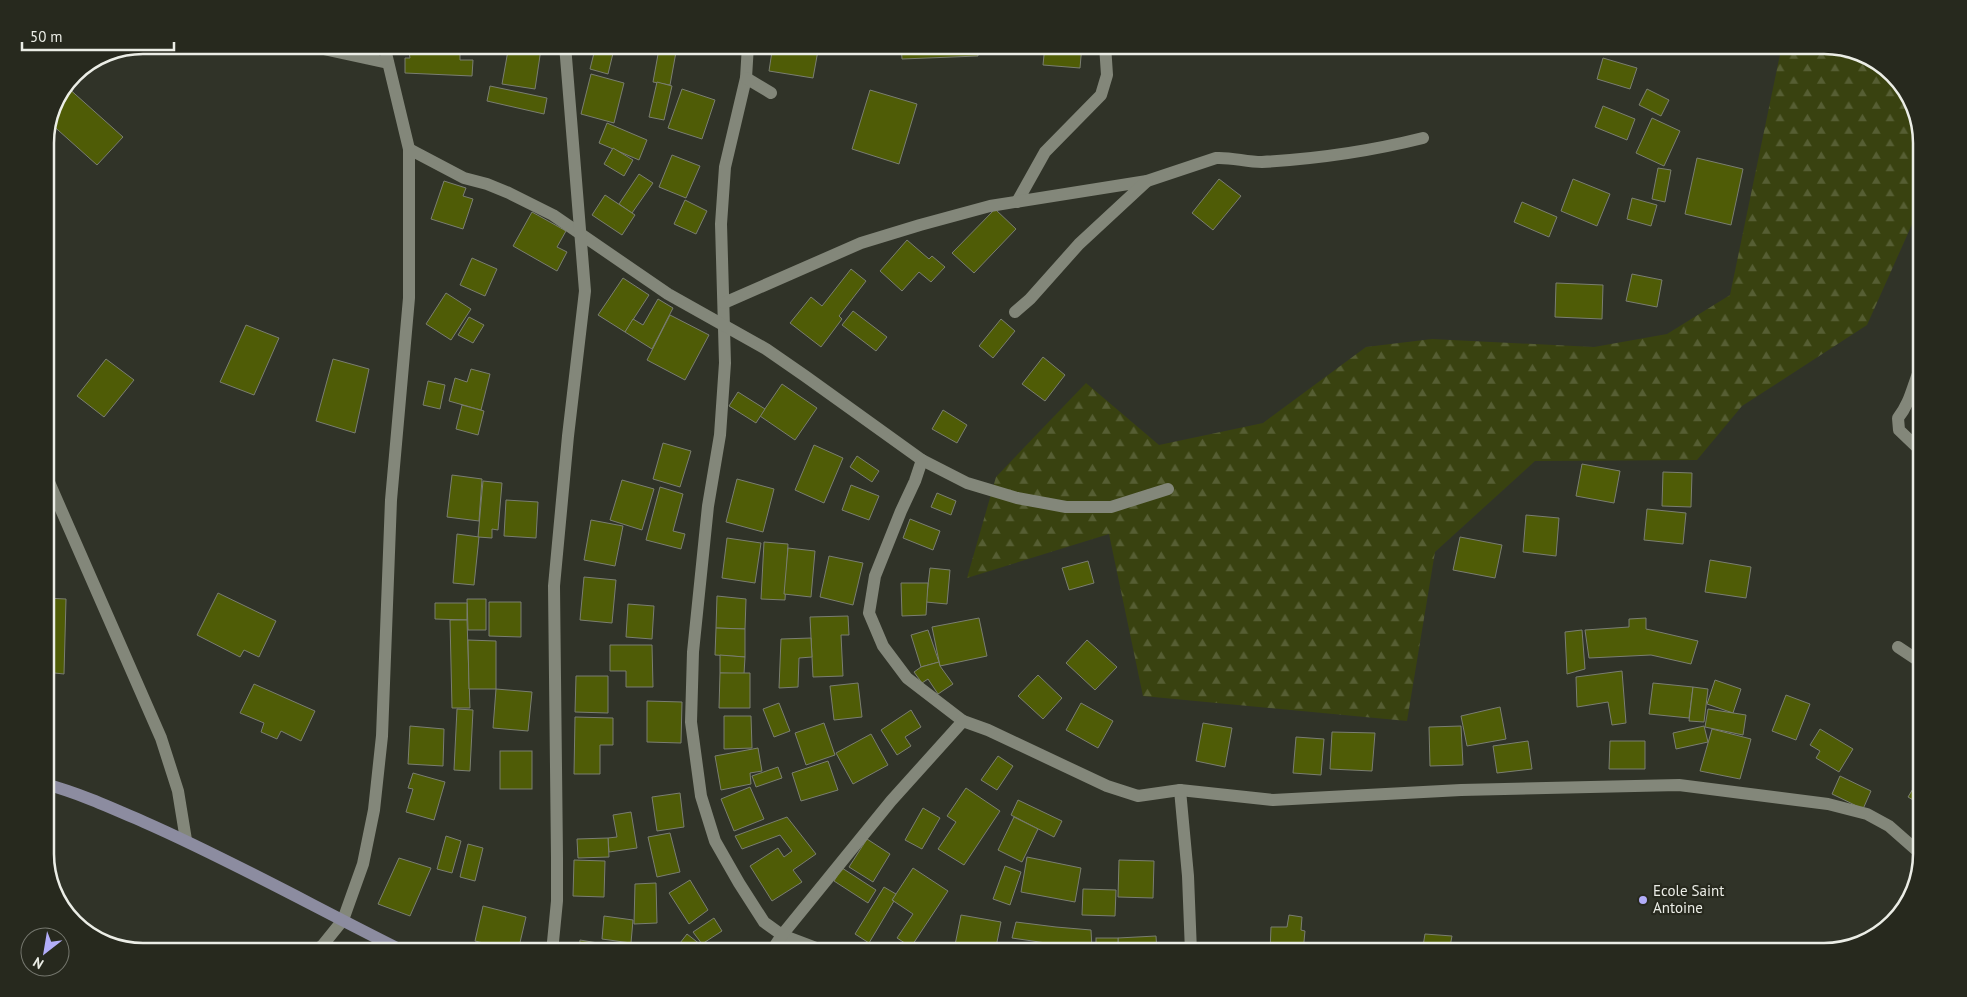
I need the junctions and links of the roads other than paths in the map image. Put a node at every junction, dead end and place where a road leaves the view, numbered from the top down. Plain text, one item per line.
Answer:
1 (346, 54) edge
2 (386, 54) edge
3 (566, 54) edge
4 (747, 54) edge
5 (1106, 54) edge
6 (388, 63) junction
7 (746, 78) junction
8 (771, 93) dead end
9 (1423, 138) dead end
10 (409, 149) junction
11 (1147, 181) junction
12 (1017, 202) junction
13 (580, 232) junction
14 (724, 303) junction
15 (1015, 312) dead end
16 (725, 326) junction
17 (1913, 386) edge
18 (1913, 443) edge
19 (922, 460) junction
20 (1168, 489) dead end
21 (54, 494) edge
22 (1898, 647) dead end
23 (1913, 657) edge
24 (963, 721) junction
25 (54, 787) edge
26 (1180, 790) junction
27 (186, 840) junction
28 (1913, 847) edge
29 (343, 920) junction
30 (782, 935) junction
31 (324, 943) edge
32 (388, 943) edge
33 (553, 943) edge
34 (777, 943) edge
35 (803, 943) edge
36 (1191, 943) edge

1 - 6 street
2 - 6 street
3 - 13 street
4 - 7 street
5 - 12 street
6 - 10 street
7 - 8 street
7 - 14 street
9 - 11 street
10 - 13 street
10 - 29 street
11 - 12 street
11 - 15 street
12 - 14 street
13 - 16 street
13 - 33 street
14 - 16 street
16 - 19 street
16 - 30 street
17 - 18 street
19 - 20 street
19 - 24 street
21 - 27 street
22 - 23 street
24 - 26 street
24 - 30 street
25 - 27 main road
26 - 28 street
26 - 36 street
27 - 29 main road
29 - 31 street
29 - 32 main road
30 - 34 street
30 - 35 street

